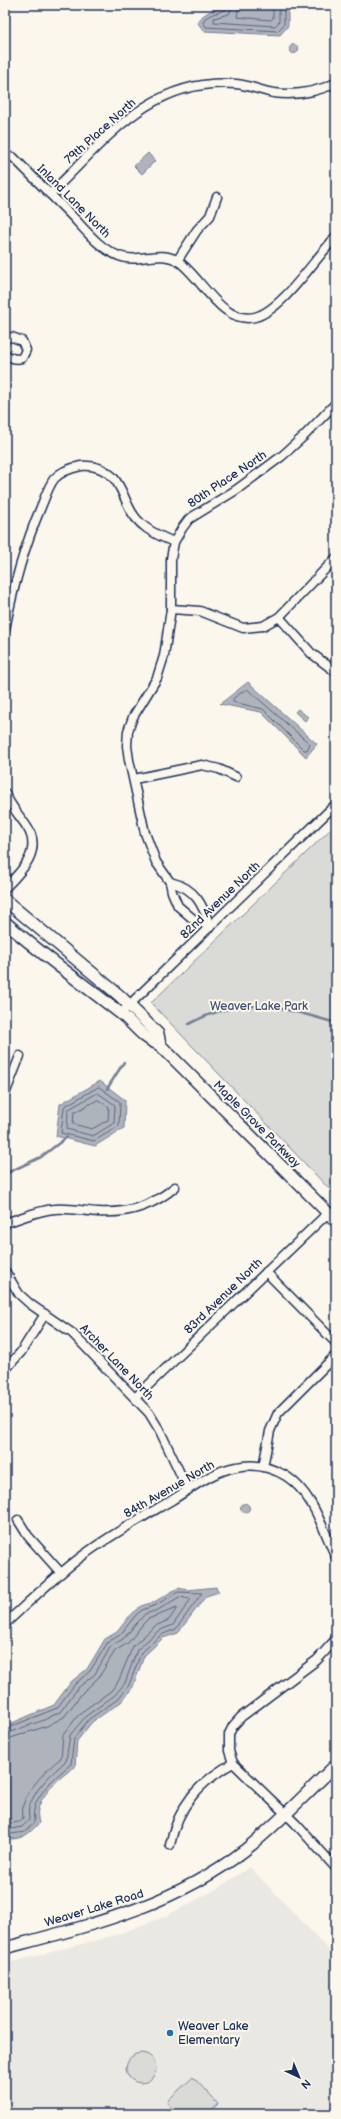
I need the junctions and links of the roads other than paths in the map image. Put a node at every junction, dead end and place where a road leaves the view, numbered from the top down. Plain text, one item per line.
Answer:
1 (336, 83) edge
2 (13, 157) dead end
3 (50, 194) junction
4 (217, 197) dead end
5 (336, 237) edge
6 (177, 260) junction
7 (5, 339) edge
8 (5, 354) edge
9 (336, 403) edge
10 (174, 542) junction
11 (336, 558) edge
12 (171, 609) junction
13 (279, 617) junction
14 (5, 630) edge
15 (336, 672) edge
16 (236, 778) dead end
17 (134, 779) junction
18 (5, 793) edge
19 (336, 804) edge
20 (170, 882) junction
21 (5, 888) edge
22 (5, 900) edge
23 (5, 922) edge
24 (210, 927) junction
25 (129, 1005) junction
26 (120, 1014) junction
27 (160, 1045) junction
28 (20, 1056) dead end
29 (5, 1094) edge
30 (175, 1187) dead end
31 (328, 1213) junction
32 (336, 1222) edge
33 (5, 1223) edge
34 (5, 1271) edge
35 (266, 1272) junction
36 (45, 1314) junction
37 (336, 1343) edge
38 (336, 1354) edge
39 (5, 1370) edge
40 (136, 1397) junction
41 (264, 1467) junction
42 (188, 1490) junction
43 (18, 1520) dead end
44 (336, 1557) edge
45 (61, 1573) junction
46 (5, 1624) edge
47 (336, 1639) edge
48 (233, 1763) junction
49 (336, 1765) edge
50 (285, 1815) junction
51 (170, 1845) dead end
52 (336, 1868) edge
53 (5, 1948) edge

1 - 3 street, 79th Place North
2 - 3 street, Inland Lane North
3 - 6 street, Inland Lane North
4 - 6 street
5 - 6 street
7 - 8 street
9 - 10 street, 80th Place North
10 - 12 street
10 - 14 street
11 - 13 street
12 - 13 street
12 - 17 street
13 - 15 street
16 - 17 street
17 - 20 street
18 - 21 street
19 - 24 street, 82nd Avenue North
20 - 24 street
20 - 24 street
22 - 25 main road, Maple Grove Parkway
23 - 26 main road, Maple Grove Parkway
24 - 25 street, 82nd Avenue North
25 - 26 street, 82nd Avenue North
25 - 27 main road, Maple Grove Parkway
26 - 27 main road, Maple Grove Parkway
27 - 31 main road, Maple Grove Parkway
28 - 29 street
30 - 33 street
31 - 32 main road, Maple Grove Parkway
31 - 35 street, 83rd Avenue North
34 - 36 street, Archer Lane North
35 - 37 street
35 - 40 street, 83rd Avenue North
36 - 39 street
36 - 40 street, Archer Lane North
38 - 41 street
40 - 42 street, Archer Lane North
41 - 42 street, 84th Avenue North
41 - 44 street
42 - 45 street, 84th Avenue North
43 - 45 street
45 - 46 street, 84th Avenue North
47 - 48 street
48 - 50 street
48 - 51 street
49 - 50 main road, Weaver Lake Road
50 - 52 street
50 - 53 main road, Weaver Lake Road

